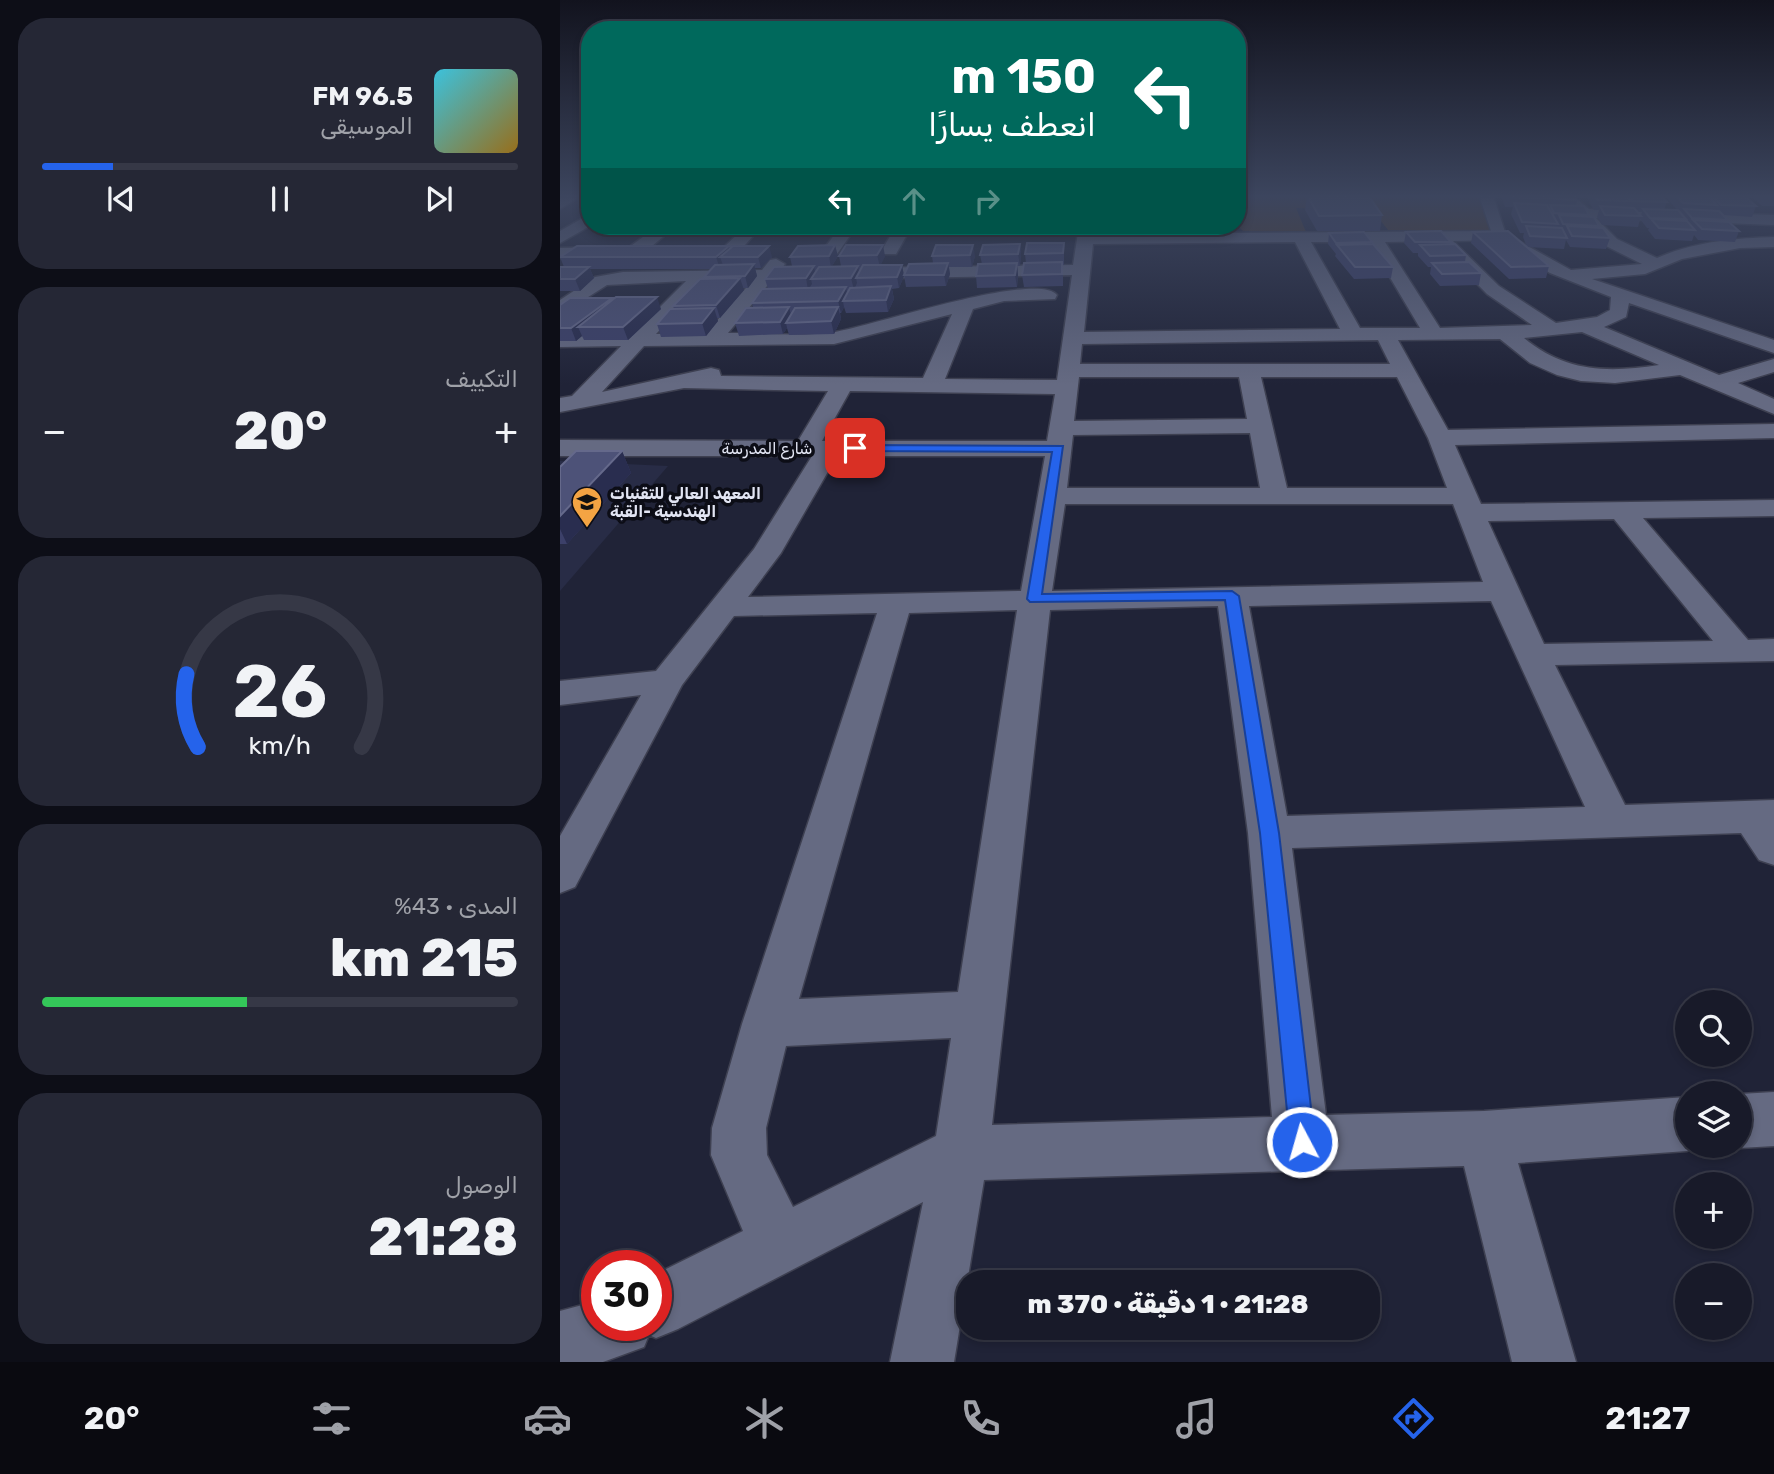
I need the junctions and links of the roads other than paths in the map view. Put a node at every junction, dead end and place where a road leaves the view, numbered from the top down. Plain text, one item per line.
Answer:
1 (780, 259) edge
2 (901, 259) edge
3 (1051, 259) edge
4 (1073, 259) edge
5 (1081, 259) edge
6 (1310, 259) edge
7 (1387, 259) edge
8 (1461, 259) edge
9 (1537, 259) edge
10 (1644, 259) edge
11 (1666, 259) edge
12 (1659, 264) junction
13 (965, 271) junction
14 (906, 272) junction
15 (767, 274) junction
16 (702, 275) junction
17 (1566, 276) junction
18 (751, 294) junction
19 (778, 294) edge
20 (930, 295) dead end
21 (1620, 297) junction
22 (961, 300) junction
23 (560, 309) edge
24 (1750, 319) dead end
25 (1703, 320) junction
26 (1583, 326) junction
27 (1551, 329) junction
28 (1353, 333) junction
29 (1505, 333) junction
30 (1385, 334) junction
31 (1433, 334) junction
32 (834, 338) junction
33 (712, 339) junction
34 (560, 341) edge
35 (636, 341) junction
36 (1774, 347) edge
37 (1069, 365) junction
38 (1774, 366) edge
39 (1683, 368) junction
40 (1403, 370) junction
41 (1249, 371) junction
42 (688, 382) junction
43 (1717, 383) junction
44 (843, 384) junction
45 (931, 385) junction
46 (569, 404) edge
47 (1774, 407) edge
48 (1259, 426) junction
49 (1774, 431) edge
50 (1440, 438) junction
51 (1060, 439) junction
52 (560, 448) edge
53 (818, 448) junction
54 (1053, 496) junction
55 (1275, 496) junction
56 (1465, 505) junction
57 (1622, 511) junction
58 (1769, 513) edge
59 (1502, 591) junction
60 (1232, 596) junction
61 (1035, 599) junction
62 (896, 604) junction
63 (722, 607) junction
64 (1774, 650) edge
65 (1739, 651) junction
66 (1533, 655) junction
67 (667, 681) junction
68 (560, 693) edge
69 (1613, 822) junction
70 (1767, 827) edge
71 (1269, 833) junction
72 (560, 875) edge
73 (979, 1014) junction
74 (767, 1024) junction
75 (1774, 1119) edge
76 (1752, 1120) edge
77 (1675, 1125) edge
78 (1483, 1138) junction
79 (1302, 1142) junction
80 (961, 1153) junction
81 (782, 1245) junction
82 (672, 1299) edge
83 (581, 1337) edge
84 (560, 1343) edge
85 (922, 1362) edge
86 (1544, 1362) edge

1 - 15 street
2 - 14 street
3 - 13 street
4 - 22 street
5 - 37 street
6 - 28 street
7 - 31 street
8 - 27 street
9 - 17 street
10 - 12 street
11 - 12 street
12 - 17 street
13 - 14 street
13 - 22 street
14 - 15 street
15 - 16 street
15 - 18 street
16 - 23 street
16 - 35 street
17 - 21 street
18 - 19 street
18 - 33 street
20 - 22 street
21 - 25 street
21 - 26 street
22 - 32 street
22 - 45 street
24 - 25 street
25 - 36 street
26 - 27 street
26 - 39 street
27 - 29 street
28 - 30 street
28 - 37 street
29 - 31 street
29 - 39 street
30 - 31 street
30 - 40 street
32 - 33 street
32 - 42 street
33 - 35 street
34 - 35 street
35 - 46 street
37 - 41 street
37 - 45 street
37 - 51 street
38 - 43 street
39 - 43 street
40 - 41 street
40 - 50 street
41 - 48 street
42 - 44 street
42 - 46 street
43 - 47 street
44 - 45 street
44 - 53 street
48 - 51 street, شارع المدرسة
48 - 55 street
49 - 50 street
50 - 56 street
51 - 53 street, شارع المدرسة
51 - 54 street
52 - 53 street, شارع المدرسة
53 - 63 street
54 - 55 street
54 - 61 street
55 - 56 street
56 - 57 street
56 - 59 street
57 - 58 street
57 - 65 street
59 - 60 street
59 - 66 street
60 - 61 street
60 - 71 street
61 - 62 street
61 - 73 street
62 - 63 street
62 - 74 street
63 - 67 street
64 - 65 street
65 - 66 street
66 - 69 street
67 - 68 street
67 - 72 street
69 - 70 street
69 - 71 street
71 - 79 street
73 - 74 street
73 - 80 street
74 - 81 street
75 - 76 street
77 - 78 street
78 - 79 street
78 - 86 street
79 - 80 street
80 - 81 street
80 - 85 street
81 - 82 street
83 - 84 street

